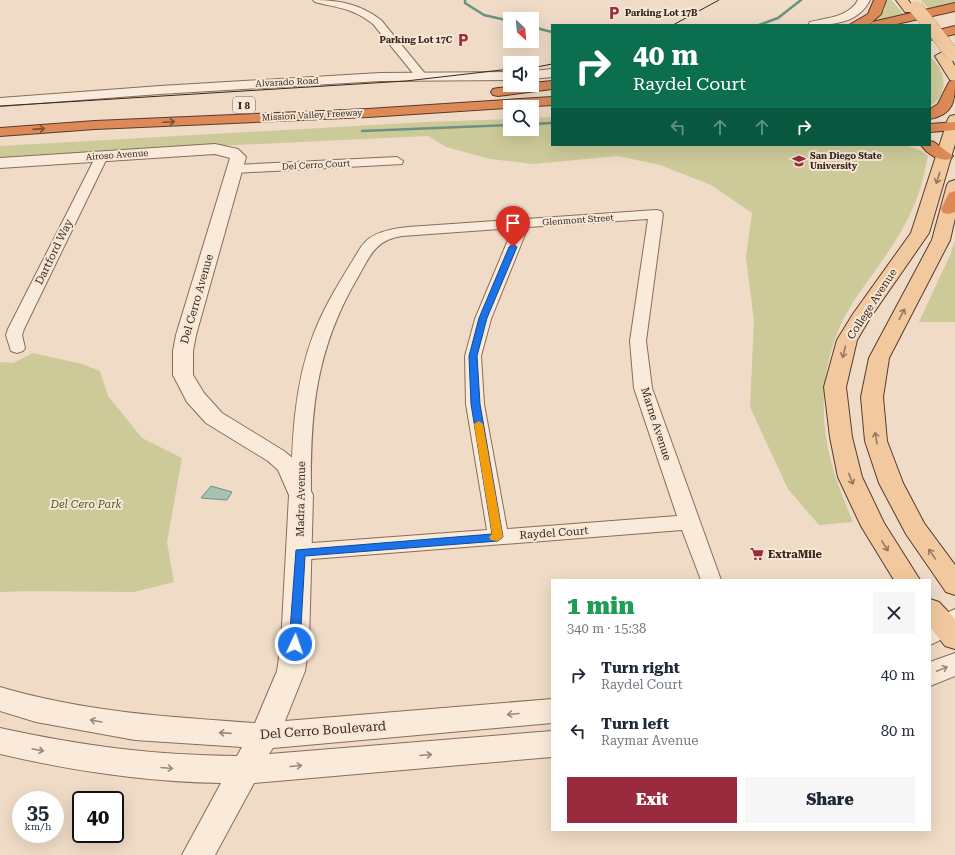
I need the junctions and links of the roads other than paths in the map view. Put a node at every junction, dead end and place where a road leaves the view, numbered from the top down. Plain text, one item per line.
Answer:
1 (318, 0) edge
2 (864, 0) edge
3 (880, 0) edge
4 (911, 3) edge
5 (955, 7) edge
6 (955, 17) edge
7 (817, 24) edge
8 (858, 24) edge
9 (880, 24) edge
10 (920, 24) edge
11 (928, 24) edge
12 (929, 24) edge
13 (931, 26) edge
14 (955, 30) edge
15 (931, 36) edge
16 (931, 40) edge
17 (931, 47) edge
18 (951, 52) edge
19 (551, 73) edge
20 (539, 74) edge
21 (420, 76) junction
22 (503, 76) edge
23 (955, 77) edge
24 (955, 84) edge
25 (551, 85) edge
26 (551, 90) edge
27 (488, 93) junction
28 (428, 95) dead end
29 (0, 96) edge
30 (63, 96) junction
31 (551, 101) edge
32 (0, 102) edge
33 (274, 103) dead end
34 (539, 109) edge
35 (551, 109) edge
36 (503, 110) edge
37 (368, 113) junction
38 (931, 114) edge
39 (0, 119) edge
40 (954, 124) edge
41 (931, 128) edge
42 (0, 132) edge
43 (930, 146) edge
44 (102, 156) junction
45 (945, 156) junction
46 (234, 160) junction
47 (396, 161) dead end
48 (0, 163) edge
49 (955, 185) edge
50 (952, 202) edge
51 (656, 214) joint
52 (522, 224) junction
53 (381, 237) joint
54 (17, 348) dead end
55 (301, 495) junction
56 (689, 522) junction
57 (498, 537) junction
58 (300, 552) junction
59 (711, 579) edge
60 (906, 579) edge
61 (955, 585) edge
62 (955, 664) edge
63 (931, 674) edge
64 (0, 699) edge
65 (551, 711) edge
66 (264, 736) junction
67 (0, 741) edge
68 (551, 744) edge
69 (245, 770) junction
70 (198, 855) edge

1 - 21 street
2 - 7 street
3 - 8 highway
4 - 10 main road
4 - 12 main road, bridge
5 - 9 highway
6 - 11 highway
13 - 18 main road, bridge
14 - 15 highway
16 - 18 main road
17 - 18 highway
18 - 23 main road
19 - 20 street
21 - 22 street, Alvarado Road
21 - 30 street, Alvarado Road
24 - 38 highway
25 - 27 highway
26 - 27 highway
27 - 28 highway
29 - 30 street, Alvarado Road
30 - 32 street, Alvarado Road
31 - 37 highway, Mission Valley Freeway / I 8
33 - 39 highway, Mission Valley Freeway / I 8
34 - 35 highway
36 - 37 highway
42 -> 37 highway, Mission Valley Freeway / I 8
40 - 41 highway
40 - 45 main road, College Avenue
43 - 45 highway
44 - 46 street, Airoso Avenue
44 - 48 street, Airoso Avenue
44 - 54 street, Dartford Way
45 -> 60 main road, College Avenue
46 - 47 street, Del Cerro Court
46 - 55 street, Del Cerro Avenue
49 - 50 main road
61 -> 50 main road
51 - 52 street, Glenmont Street
51 - 56 street, Marne Avenue
52 - 53 street, Glenmont Street
52 - 57 street
53 - 55 street, Madra Avenue
55 - 58 street, Madra Avenue
56 - 57 street, Raydel Court
56 - 59 street, Marne Avenue
57 - 58 street, Raydel Court
58 - 66 street, Madra Avenue
63 -> 62 street
66 -> 64 street, Del Cerro Boulevard
65 -> 66 street, Del Cerro Boulevard
66 - 69 street, Madra Avenue
67 -> 69 street
69 -> 68 street
69 - 70 street, Madra Avenue

